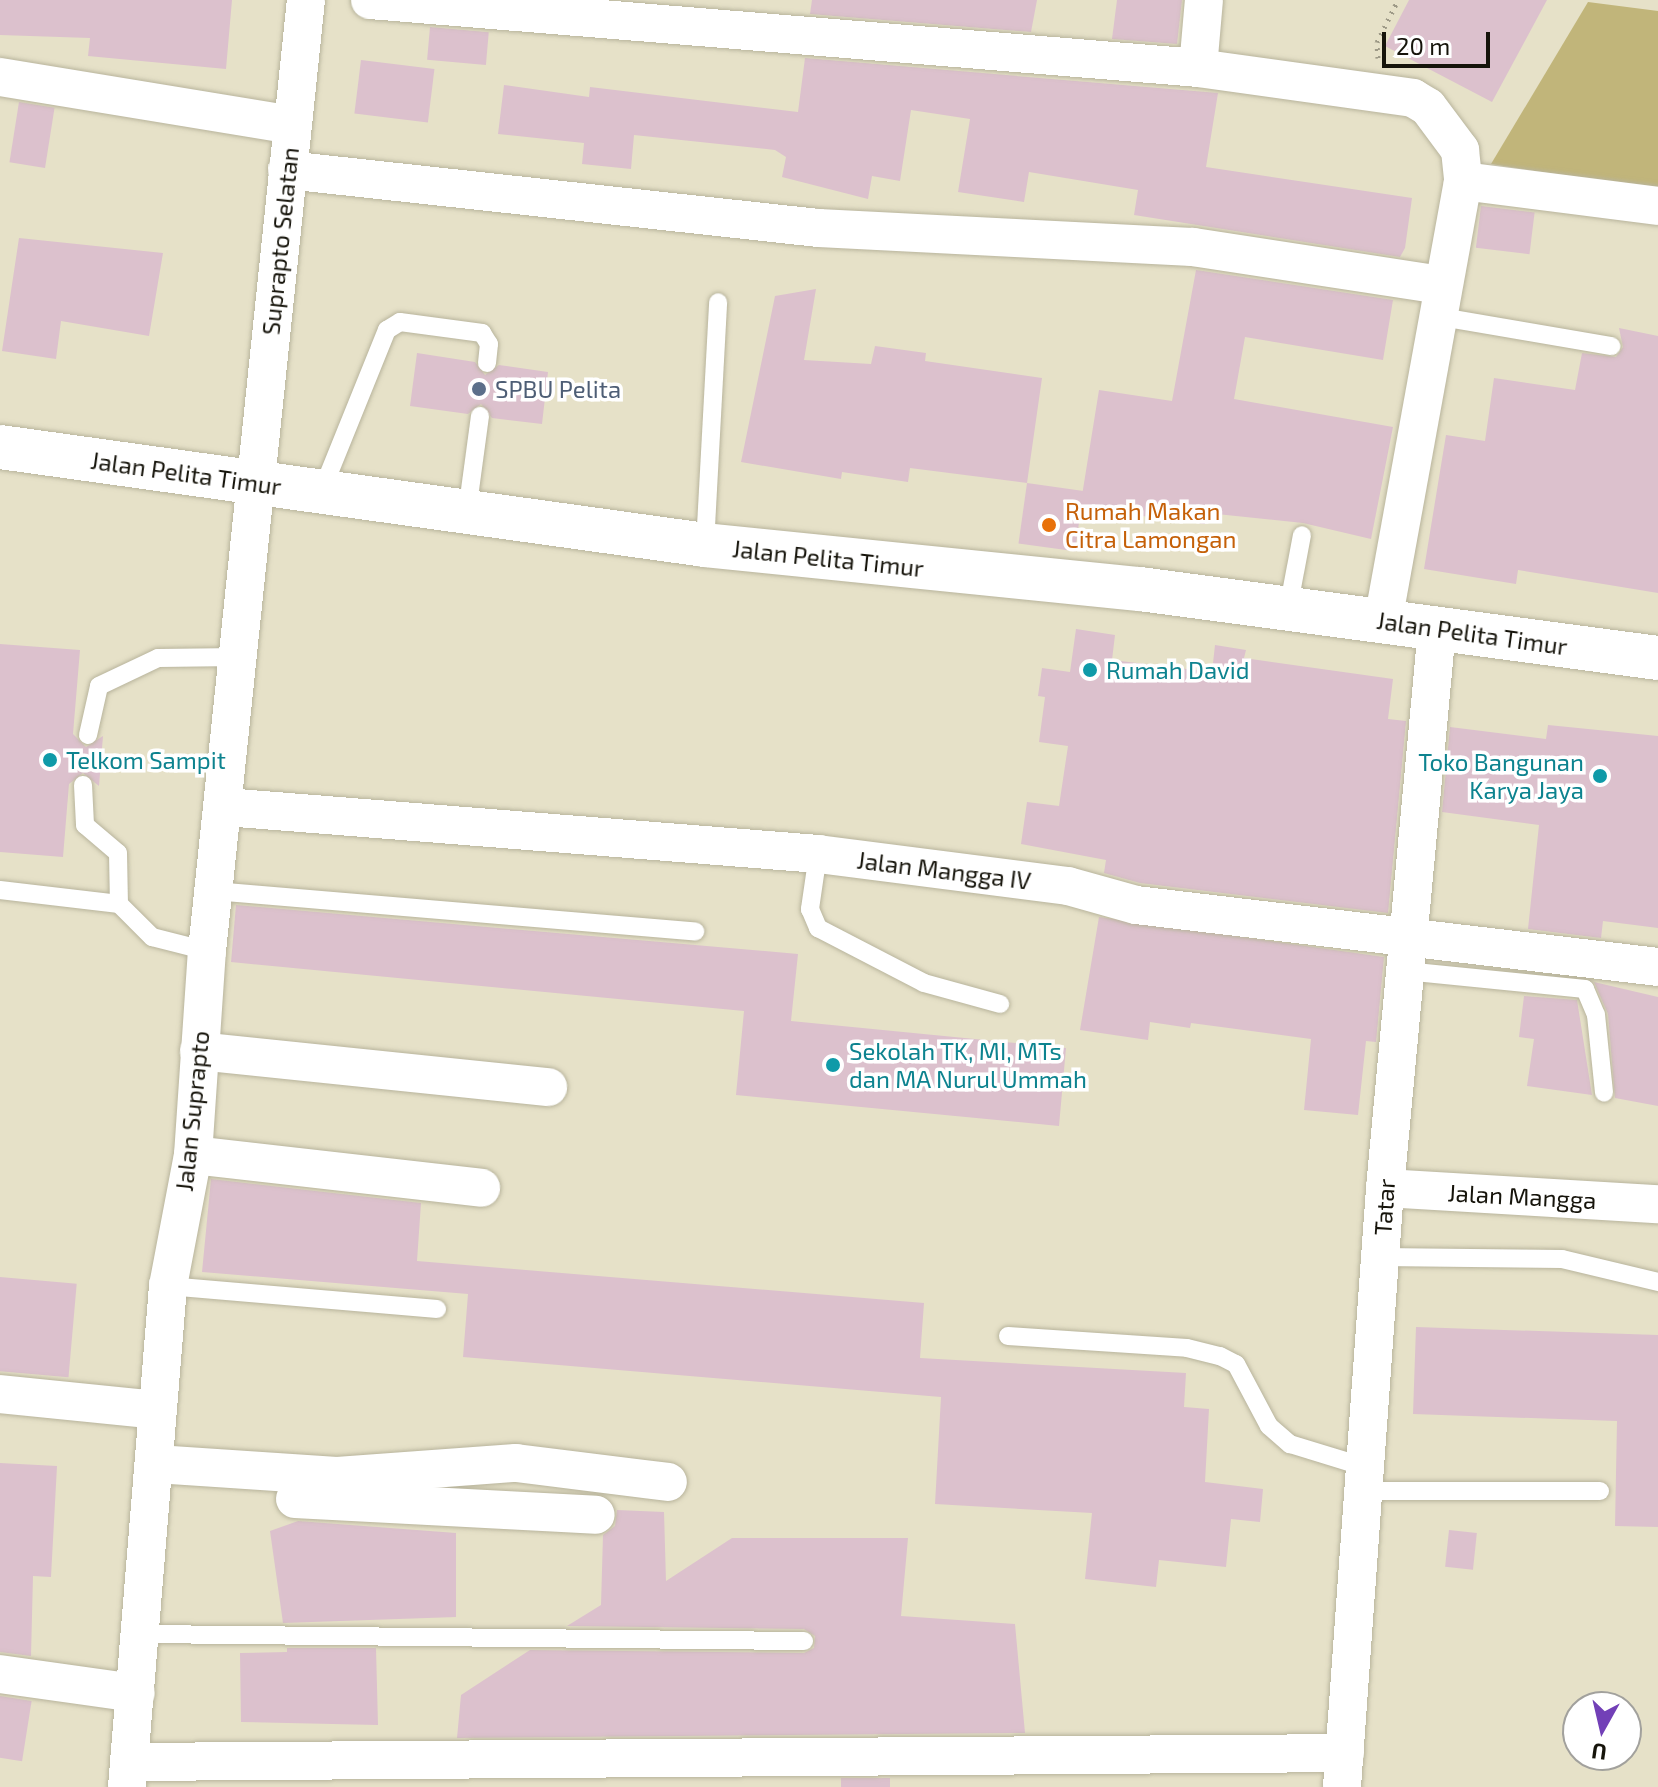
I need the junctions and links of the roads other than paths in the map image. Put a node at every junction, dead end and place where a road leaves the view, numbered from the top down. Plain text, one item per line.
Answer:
1 (306, 0) edge
2 (370, 0) edge
3 (1204, 0) edge
4 (1198, 68) junction
5 (0, 77) edge
6 (292, 125) junction
7 (287, 170) junction
8 (1463, 181) junction
9 (1658, 206) edge
10 (1438, 300) junction
11 (718, 302) dead end
12 (1611, 346) dead end
13 (487, 363) dead end
14 (480, 416) dead end
15 (0, 447) edge
16 (257, 483) junction
17 (321, 493) junction
18 (467, 514) junction
19 (1302, 535) dead end
20 (705, 545) junction
21 (1288, 609) junction
22 (1383, 621) junction
23 (1437, 628) junction
24 (239, 657) junction
25 (1658, 658) edge
26 (88, 735) dead end
27 (83, 785) dead end
28 (225, 807) junction
29 (818, 854) junction
30 (0, 890) edge
31 (214, 891) junction
32 (119, 904) junction
33 (695, 931) dead end
34 (207, 951) junction
35 (1406, 954) junction
36 (1658, 967) edge
37 (1000, 1004) dead end
38 (199, 1051) junction
39 (548, 1087) dead end
40 (1604, 1093) dead end
41 (193, 1155) junction
42 (481, 1188) dead end
43 (1385, 1188) junction
44 (1658, 1204) edge
45 (1380, 1257) junction
46 (1658, 1282) edge
47 (168, 1286) junction
48 (437, 1309) dead end
49 (1008, 1336) dead end
50 (0, 1394) edge
51 (157, 1410) junction
52 (155, 1478) junction
53 (1365, 1479) junction
54 (668, 1482) dead end
55 (1600, 1491) dead end
56 (596, 1515) dead end
57 (143, 1634) junction
58 (804, 1641) dead end
59 (0, 1674) edge
60 (136, 1693) junction
61 (1344, 1770) edge
62 (128, 1775) edge

1 - 6 street, Suprapto Selatan
2 - 4 street
3 - 4 street
4 - 8 street
5 - 6 street
6 - 7 street, Suprapto Selatan
7 - 10 street
7 - 16 street, Suprapto Selatan
8 - 9 street
8 - 10 street
10 - 12 lane
10 - 22 street
11 - 20 lane
13 - 17 lane
14 - 18 lane
15 - 16 street, Jalan Pelita Timur
16 - 17 street, Jalan Pelita Timur
16 - 24 street, Jalan Suprapto
17 - 18 street, Jalan Pelita Timur
18 - 20 street, Jalan Pelita Timur
19 - 21 lane
20 - 21 street, Jalan Pelita Timur
21 - 22 street, Jalan Pelita Timur
22 - 23 street, Jalan Pelita Timur
23 - 25 street, Jalan Pelita Timur
23 - 35 street, Tatar
24 - 26 lane
24 - 28 street, Jalan Suprapto
27 - 32 lane
28 - 29 street, Jalan Mangga IV
28 - 31 street, Jalan Suprapto
29 - 35 street, Jalan Mangga IV
29 - 37 lane
30 - 32 lane
31 - 33 lane
31 - 34 street, Jalan Suprapto
32 - 34 lane
34 - 38 street, Jalan Suprapto
35 - 36 street, Jalan Mangga IV
35 - 40 lane
35 - 43 street, Tatar
38 - 39 street
38 - 41 street, Jalan Suprapto
41 - 42 street
41 - 47 street, Jalan Suprapto
43 - 44 street, Jalan Mangga
43 - 45 street, Tatar
45 - 46 lane
45 - 53 street, Tatar
47 - 48 lane
47 - 51 street, Jalan Suprapto
49 - 53 lane
50 - 51 street
51 - 52 street, Jalan Suprapto
52 - 54 street
52 - 56 street
52 - 57 street, Jalan Suprapto
53 - 55 lane
53 - 61 street, Tatar
57 - 58 lane
57 - 60 street, Jalan Suprapto
59 - 60 street
60 - 62 street, Jalan Suprapto
61 - 62 street

